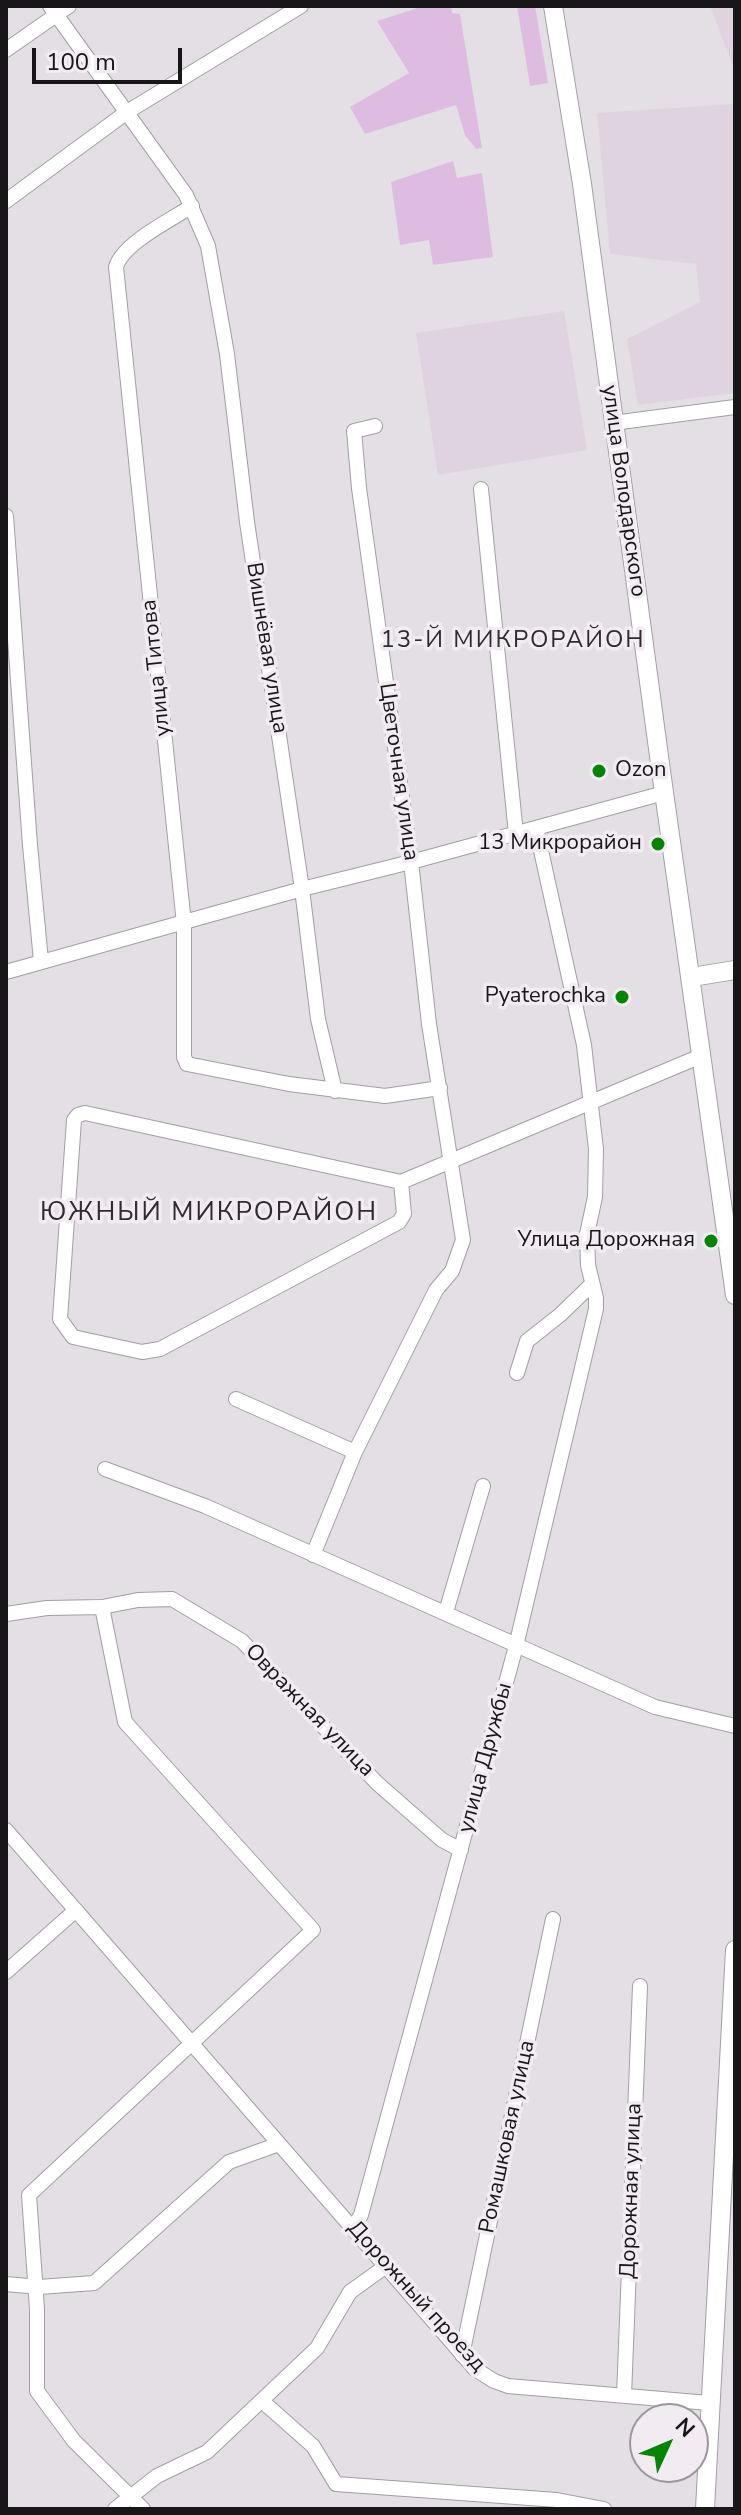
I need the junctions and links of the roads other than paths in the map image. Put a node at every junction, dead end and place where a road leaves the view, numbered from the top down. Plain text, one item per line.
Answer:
1 (301, 6) edge
2 (553, 6) edge
3 (58, 9) edge
4 (6, 50) edge
5 (127, 112) junction
6 (6, 201) edge
7 (192, 206) junction
8 (735, 407) edge
9 (613, 423) junction
10 (375, 426) dead end
11 (481, 489) dead end
12 (6, 516) edge
13 (664, 793) junction
14 (536, 828) junction
15 (516, 834) junction
16 (411, 862) junction
17 (302, 889) junction
18 (184, 924) junction
19 (41, 961) junction
20 (735, 970) edge
21 (6, 972) edge
22 (692, 977) junction
23 (701, 1056) junction
24 (440, 1088) junction
25 (335, 1091) junction
26 (590, 1100) junction
27 (450, 1162) junction
28 (401, 1182) junction
29 (592, 1284) junction
30 (735, 1295) edge
31 (517, 1373) dead end
32 (236, 1399) dead end
33 (355, 1452) junction
34 (105, 1469) dead end
35 (483, 1486) dead end
36 (313, 1555) junction
37 (102, 1607) junction
38 (446, 1612) junction
39 (6, 1614) edge
40 (516, 1646) junction
41 (735, 1726) edge
42 (6, 1830) edge
43 (461, 1850) junction
44 (76, 1910) junction
45 (553, 1919) dead end
46 (735, 1950) edge
47 (6, 1972) edge
48 (640, 1986) dead end
49 (191, 2044) junction
50 (279, 2144) junction
51 (353, 2228) junction
52 (386, 2266) junction
53 (6, 2284) edge
54 (37, 2287) junction
55 (462, 2355) junction
56 (624, 2396) junction
57 (262, 2401) junction
58 (709, 2403) joint
59 (706, 2483) edge
60 (131, 2496) junction
61 (115, 2509) edge
62 (143, 2509) edge
63 (604, 2509) edge
64 (705, 2509) edge

1 - 5 street
2 - 9 main road, улица Володарского
3 - 4 street
3 - 5 street, Вишнёвая улица
5 - 6 street
5 - 7 street, Вишнёвая улица
7 - 17 street, Вишнёвая улица
7 - 18 street, улица Титова
8 - 9 street
9 - 13 main road, улица Володарского
10 - 16 street, Цветочная улица
11 - 15 street
12 - 19 street
13 - 14 street
13 - 22 main road, улица Володарского
14 - 15 street
14 - 26 street, улица Дружбы
15 - 16 street
16 - 17 street
16 - 24 street, Цветочная улица
17 - 18 street
17 - 25 street, Вишнёвая улица
18 - 19 street
18 - 25 street, улица Титова
19 - 21 street
20 - 22 main road
22 - 23 main road, улица Володарского
23 - 26 street
23 - 30 main road, улица Володарского
24 - 25 street
24 - 27 street, Цветочная улица
26 - 27 street
26 - 29 street, улица Дружбы
27 - 28 street
27 - 33 street, Цветочная улица
28 - 28 street
29 - 31 street
29 - 40 street, улица Дружбы
32 - 33 street
33 - 36 street, Цветочная улица
34 - 36 street
35 - 38 street
36 - 38 street
37 - 39 street, Овражная улица
37 - 43 street, Овражная улица
37 - 49 street
38 - 40 street
40 - 41 street
40 - 43 street, улица Дружбы
42 - 44 street, Дорожный проезд
43 - 51 street, улица Дружбы
44 - 47 street
44 - 49 street, Дорожный проезд
45 - 55 street, Ромашковая улица
46 - 58 main road
48 - 56 street, Дорожная улица
49 - 50 street, Дорожный проезд
49 - 54 street
50 - 51 street, Дорожный проезд
50 - 54 street
51 - 52 street, Дорожный проезд
52 - 55 street, Дорожный проезд
52 - 57 street
53 - 54 street
54 - 60 street
55 - 56 street, Дорожный проезд
56 - 58 street, Дорожный проезд
57 - 60 street
57 - 63 street
59 - 64 main road
60 - 61 street
60 - 62 street

